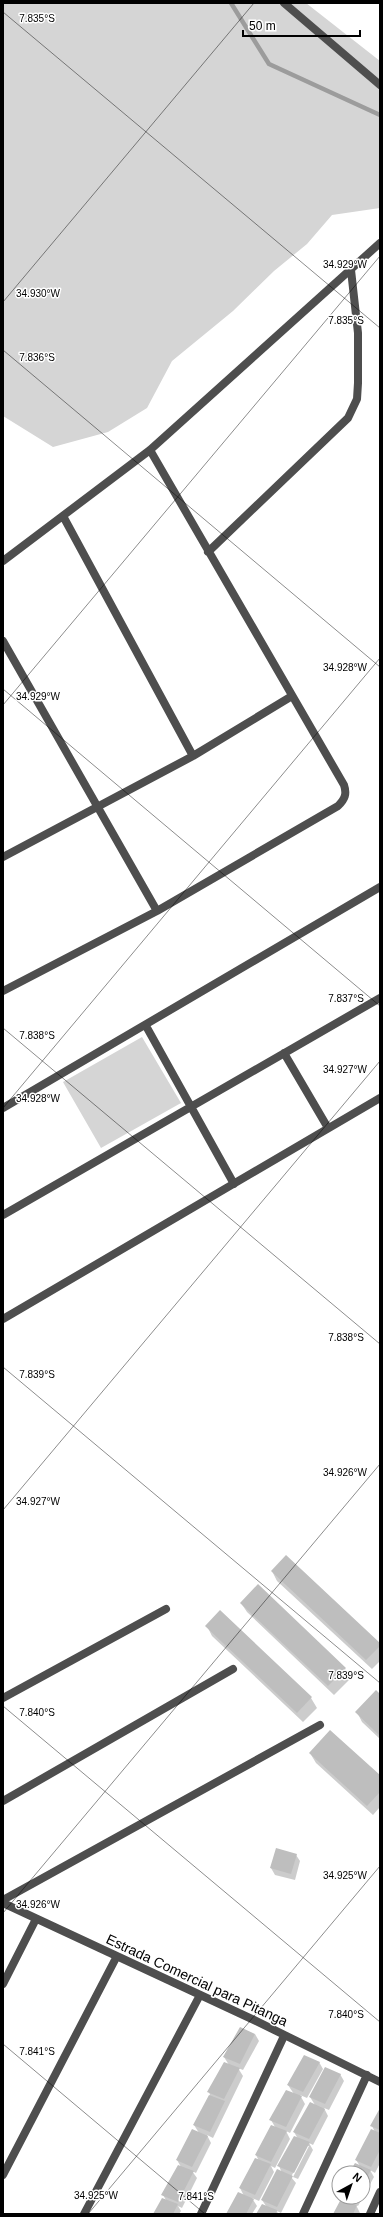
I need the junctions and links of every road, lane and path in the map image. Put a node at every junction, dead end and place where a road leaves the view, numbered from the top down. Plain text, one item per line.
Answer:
1 (284, 3) edge
2 (380, 85) edge
3 (380, 243) edge
4 (351, 270) junction
5 (150, 450) junction
6 (63, 516) junction
7 (208, 552) junction
8 (3, 561) edge
9 (3, 641) edge
10 (292, 696) junction
11 (193, 756) junction
12 (98, 805) junction
13 (3, 857) edge
14 (380, 888) edge
15 (157, 911) junction
16 (3, 991) edge
17 (380, 998) edge
18 (146, 1026) junction
19 (284, 1053) junction
20 (380, 1098) edge
21 (3, 1108) edge
22 (191, 1108) junction
23 (328, 1128) junction
24 (234, 1184) junction
25 (3, 1215) edge
26 (3, 1319) edge
27 (166, 1609) dead end
28 (233, 1669) dead end
29 (3, 1698) edge
30 (320, 1725) dead end
31 (3, 1801) edge
32 (3, 1902) edge
33 (36, 1919) junction
34 (117, 1956) junction
35 (3, 1984) edge
36 (200, 1995) junction
37 (284, 2036) junction
38 (367, 2075) junction
39 (380, 2082) edge
40 (3, 2175) edge
41 (380, 2192) edge
42 (378, 2204) edge
43 (84, 2214) edge
44 (201, 2214) edge
45 (303, 2214) edge
46 (370, 2214) edge

1 - 2 street
3 - 4 street
4 - 5 street
4 - 7 street
5 - 6 street
5 - 7 street
6 - 8 street
6 - 11 street
7 - 10 street
9 - 12 street
10 - 11 street
10 - 15 street
11 - 12 street
12 - 13 street
12 - 15 street
14 - 18 street
15 - 16 street
17 - 19 street
18 - 21 street
18 - 22 street
19 - 22 street
19 - 23 street
20 - 23 street
22 - 24 street
22 - 25 street
23 - 24 street
24 - 26 street
27 - 29 street
28 - 31 street
30 - 32 street
32 - 33 street, Estrada Comercial para Pitanga
33 - 34 street, Estrada Comercial para Pitanga
33 - 35 street
34 - 36 street, Estrada Comercial para Pitanga
34 - 40 street
36 - 37 street, Estrada Comercial para Pitanga
36 - 43 street
37 - 38 street, Estrada Comercial para Pitanga
37 - 44 street
38 - 39 street, Estrada Comercial para Pitanga
38 - 45 street
41 - 42 street
42 - 46 street

